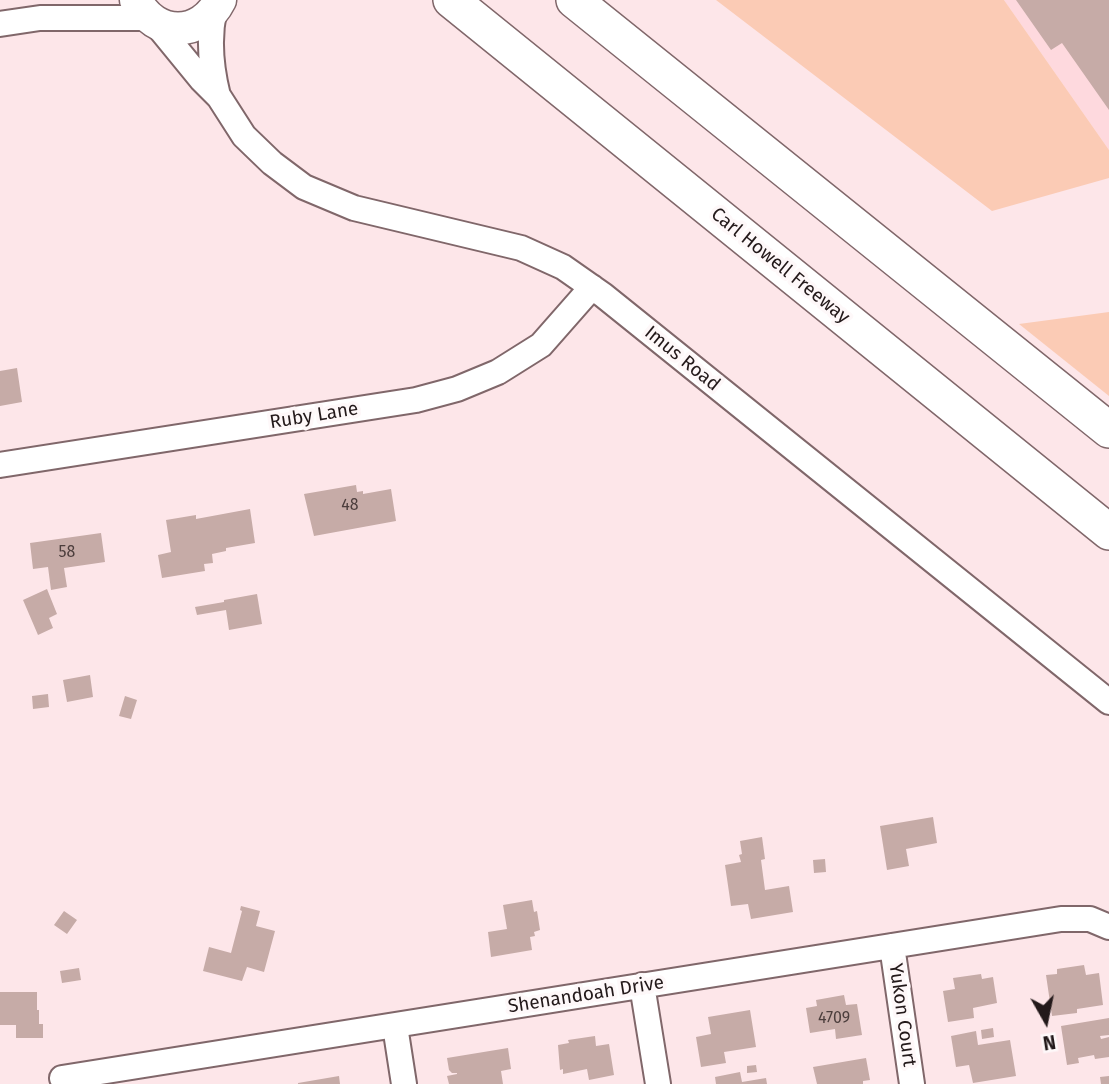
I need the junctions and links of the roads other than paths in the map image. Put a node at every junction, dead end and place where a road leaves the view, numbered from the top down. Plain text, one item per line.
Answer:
1 (84, 0) edge
2 (451, 0) edge
3 (574, 0) edge
4 (219, 4) edge
5 (147, 14) edge
6 (40, 18) junction
7 (0, 24) edge
8 (219, 97) junction
9 (592, 287) junction
10 (1109, 430) edge
11 (0, 465) edge
12 (1109, 533) edge
13 (1109, 702) edge
14 (1109, 927) edge
15 (892, 946) junction
16 (642, 985) junction
17 (395, 1026) junction
18 (147, 1074) edge
19 (62, 1078) dead end
20 (404, 1084) edge
21 (658, 1084) edge
22 (912, 1084) edge

1 - 6 street
2 - 12 highway, Carl Howell Freeway
3 - 10 highway
4 - 5 main road
4 - 8 street, Imus Road
5 - 6 street
5 - 8 street, Imus Road
6 - 7 street
8 - 9 street, Imus Road
9 - 11 street, Ruby Lane
9 - 13 street, Imus Road
14 - 15 street, Shenandoah Drive
15 - 16 street, Shenandoah Drive
15 - 22 street, Yukon Court
16 - 17 street, Shenandoah Drive
16 - 21 street
17 - 18 street, Shenandoah Drive
17 - 20 street
18 - 19 street, Shenandoah Drive

